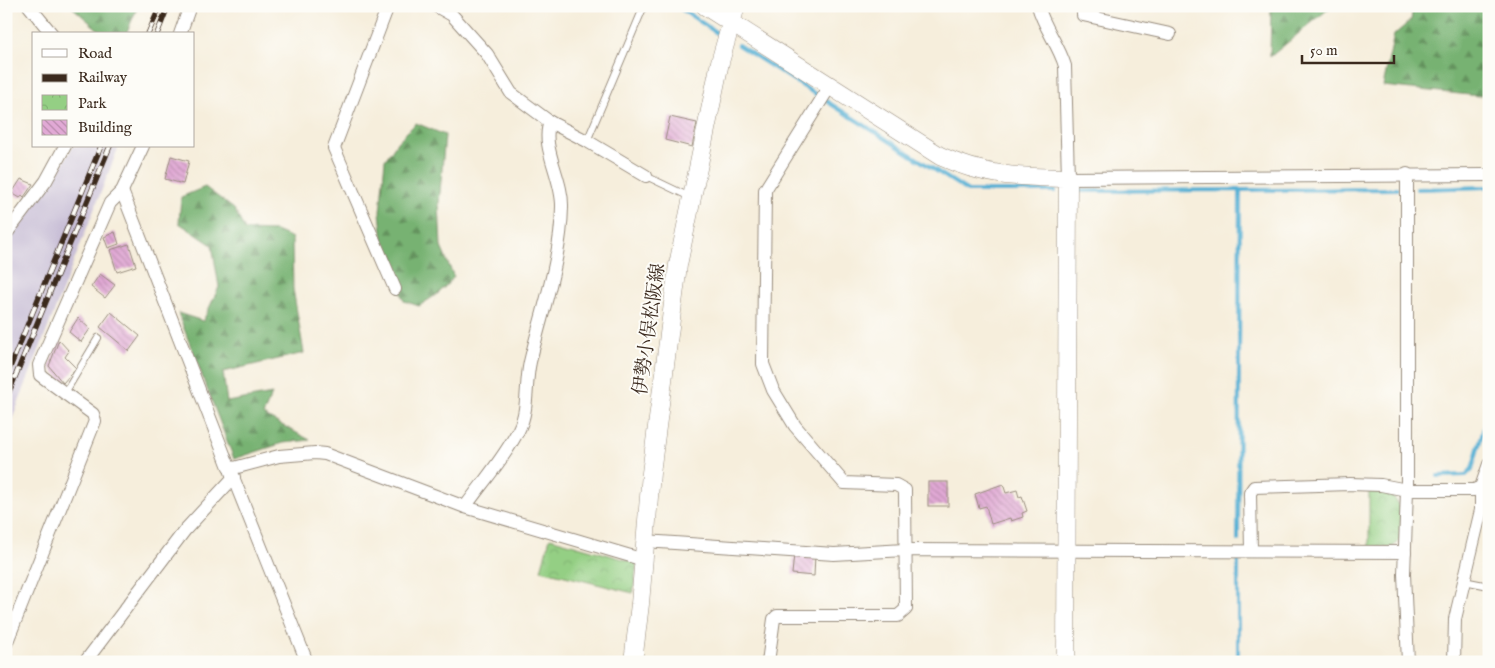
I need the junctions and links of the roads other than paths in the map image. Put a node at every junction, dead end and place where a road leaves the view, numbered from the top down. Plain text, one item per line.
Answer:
1 (29, 6) edge
2 (190, 6) edge
3 (388, 6) edge
4 (436, 6) edge
5 (644, 6) edge
6 (705, 6) edge
7 (1038, 6) edge
8 (1083, 6) edge
9 (733, 14) edge
10 (50, 32) edge
11 (181, 32) edge
12 (1170, 34) dead end
13 (828, 89) junction
14 (550, 122) junction
15 (587, 141) junction
16 (64, 148) edge
17 (142, 148) edge
18 (1407, 174) junction
19 (1489, 175) edge
20 (646, 176) joint
21 (1068, 178) junction
22 (122, 192) junction
23 (693, 198) junction
24 (6, 234) edge
25 (395, 289) dead end
26 (98, 338) dead end
27 (65, 393) junction
28 (1489, 464) edge
29 (231, 472) junction
30 (1481, 487) junction
31 (1407, 490) junction
32 (465, 507) junction
33 (646, 541) junction
34 (905, 550) junction
35 (1251, 551) junction
36 (1067, 552) junction
37 (1405, 552) junction
38 (644, 560) junction
39 (1464, 581) junction
40 (1489, 586) edge
41 (6, 644) edge
42 (85, 662) edge
43 (307, 662) edge
44 (633, 662) edge
45 (768, 662) edge
46 (1066, 662) edge
47 (1408, 662) edge
48 (1454, 662) edge

1 - 10 street
2 - 11 street
3 - 25 street
4 - 14 street
5 - 15 lane
6 - 9 street
7 - 21 street
8 - 12 street
9 - 13 street
9 - 23 street, 伊勢小俣松阪線
13 - 21 street
13 - 34 street
14 - 15 street
14 - 32 street
15 - 20 street
16 - 24 street
17 - 22 street
18 - 19 street
18 - 21 street
18 - 31 street
20 - 23 lane
21 - 36 street
22 - 27 street
22 - 29 street
23 - 33 street, 伊勢小俣松阪線
26 - 27 lane
27 - 41 street
28 - 30 street
29 - 32 street
29 - 42 street
29 - 43 street
30 - 31 street
30 - 39 street
31 - 35 street
31 - 37 street
32 - 38 street
33 - 34 street
33 - 38 street, 伊勢小俣松阪線
34 - 36 street
34 - 45 street
35 - 36 street
35 - 37 street
36 - 46 street
37 - 47 street
38 - 44 street, 伊勢小俣松阪線
39 - 40 lane
39 - 48 street

